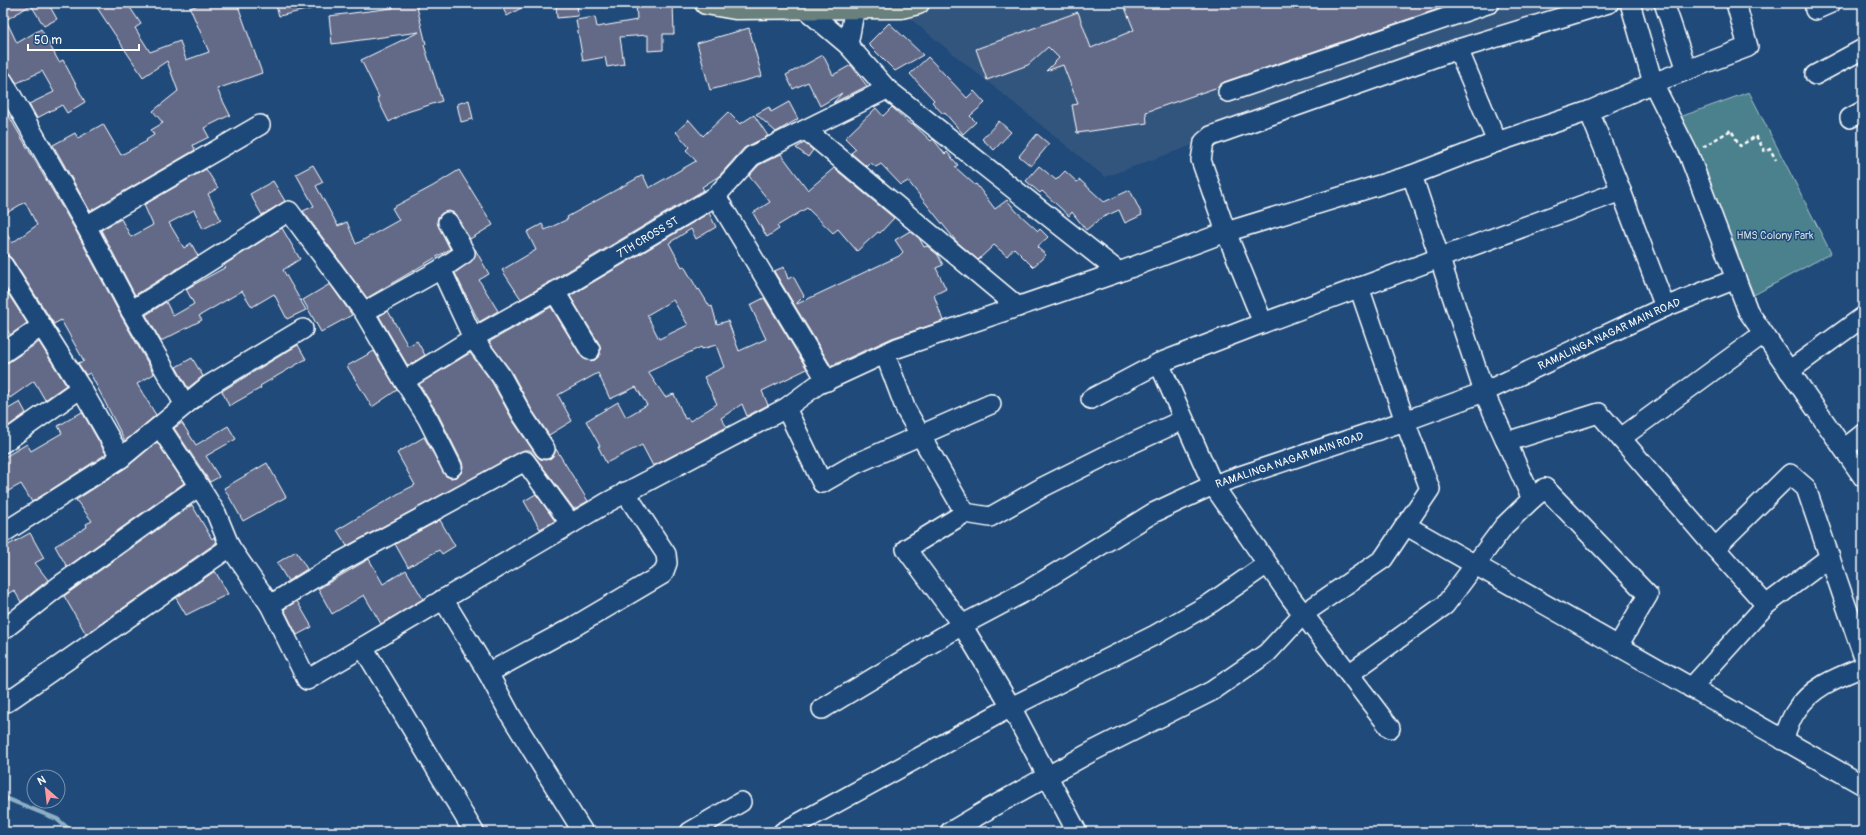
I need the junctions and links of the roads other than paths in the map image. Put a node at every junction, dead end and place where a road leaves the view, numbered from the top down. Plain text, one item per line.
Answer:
1 (706, 3) edge
2 (918, 3) edge
3 (1490, 3) edge
4 (1608, 3) edge
5 (1630, 3) edge
6 (1664, 3) edge
7 (1736, 3) edge
8 (869, 6) edge
9 (804, 8) junction
10 (848, 44) junction
11 (1458, 49) junction
12 (1863, 49) edge
13 (1687, 70) junction
14 (1816, 75) dead end
15 (1653, 82) junction
16 (5, 88) edge
17 (887, 89) junction
18 (1228, 92) dead end
19 (1589, 111) junction
20 (260, 125) dead end
21 (806, 130) junction
22 (1497, 142) junction
23 (1412, 176) junction
24 (1621, 191) junction
25 (716, 196) junction
26 (448, 222) dead end
27 (86, 226) junction
28 (1226, 232) junction
29 (1439, 258) junction
30 (3, 265) edge
31 (441, 269) junction
32 (1119, 272) junction
33 (1736, 279) junction
34 (1359, 287) junction
35 (555, 292) junction
36 (1018, 307) junction
37 (1665, 307) junction
38 (131, 311) junction
39 (364, 312) junction
40 (1863, 317) edge
41 (1263, 322) junction
42 (42, 326) junction
43 (303, 329) dead end
44 (1763, 334) junction
45 (473, 338) junction
46 (590, 350) dead end
47 (3, 352) edge
48 (885, 354) junction
49 (1159, 363) junction
50 (1789, 371) junction
51 (404, 381) junction
52 (827, 381) junction
53 (81, 388) junction
54 (1484, 392) junction
55 (1091, 399) dead end
56 (991, 404) dead end
57 (185, 405) junction
58 (786, 408) junction
59 (1183, 420) junction
60 (1405, 421) junction
61 (160, 427) junction
62 (1863, 434) edge
63 (921, 436) junction
64 (1621, 438) junction
65 (1506, 442) junction
66 (3, 443) edge
67 (545, 449) dead end
68 (1844, 449) junction
69 (121, 458) junction
70 (452, 467) dead end
71 (1863, 477) edge
72 (1213, 485) junction
73 (199, 486) junction
74 (625, 492) junction
75 (1532, 499) junction
76 (964, 513) junction
77 (570, 524) junction
78 (1405, 525) junction
79 (3, 533) edge
80 (230, 547) junction
81 (1715, 548) junction
82 (1830, 557) junction
83 (1267, 564) junction
84 (1475, 565) junction
85 (443, 599) junction
86 (270, 605) junction
87 (1766, 605) junction
88 (1303, 614) junction
89 (962, 625) junction
90 (3, 630) edge
91 (1618, 646) junction
92 (363, 647) junction
93 (1863, 655) edge
94 (1863, 667) edge
95 (488, 673) junction
96 (1349, 674) junction
97 (1691, 688) junction
98 (7, 702) dead end
99 (1011, 707) junction
100 (822, 709) dead end
101 (1390, 728) dead end
102 (1783, 740) junction
103 (1047, 776) junction
104 (1863, 785) edge
105 (741, 802) dead end
106 (474, 832) edge
107 (583, 832) edge
108 (690, 832) edge
109 (783, 832) edge
110 (950, 832) edge
111 (1077, 832) edge

1 - 9 main road
2 - 8 main road
3 - 18 street
4 - 11 street
5 - 15 street
6 - 13 street
7 - 13 street
8 - 9 main road
8 - 10 street
9 - 10 street
10 - 17 street
11 - 22 street
11 - 28 street
12 - 14 street
13 - 15 street
15 - 19 street
15 - 33 street
16 - 27 street
17 - 21 street, 7TH CROSS ST
17 - 32 street
19 - 22 street
19 - 24 street
20 - 27 street
21 - 25 street, 7TH CROSS ST
21 - 36 street
22 - 23 street
23 - 28 street
23 - 29 street
24 - 29 street
24 - 37 street
25 - 35 street, 7TH CROSS ST
25 - 52 street
26 - 31 street
27 - 38 street
28 - 32 street
28 - 41 street
29 - 34 street
29 - 54 street
30 - 42 street
31 - 39 street
31 - 45 street
32 - 36 street
33 - 37 street, RAMALINGA NAGAR MAIN ROAD
33 - 44 street
34 - 41 street
34 - 60 street
35 - 45 street, 7TH CROSS ST
35 - 46 street
36 - 48 street
37 - 54 street, RAMALINGA NAGAR MAIN ROAD
38 - 39 street
38 - 57 street
39 - 51 street
40 - 50 street
41 - 49 street
42 - 47 street
42 - 53 street
43 - 57 street
44 - 50 street
44 - 64 street
45 - 51 street, 7TH CROSS ST
45 - 67 street
48 - 52 street
48 - 63 street
49 - 55 street
49 - 59 street, RAMALINGA NAGAR MAIN ROAD
50 - 68 street
51 - 70 street
52 - 58 street
53 - 66 street
53 - 69 street
54 - 60 street, RAMALINGA NAGAR MAIN ROAD
54 - 65 street
56 - 63 street
57 - 61 street
58 - 63 street
58 - 74 street
59 - 72 street, RAMALINGA NAGAR MAIN ROAD
59 - 76 street
60 - 72 street, RAMALINGA NAGAR MAIN ROAD
60 - 78 street
61 - 69 street
61 - 73 street
62 - 68 street
63 - 76 street
64 - 65 street
64 - 81 street
65 - 75 street
68 - 71 street
69 - 79 street
72 - 83 street
72 - 89 street
73 - 80 street
73 - 90 street
74 - 77 street
74 - 95 street
75 - 84 street
75 - 91 street
76 - 89 street
77 - 85 street
77 - 86 street
78 - 84 street
78 - 88 street
80 - 86 street
80 - 98 street
81 - 82 street
81 - 87 street
82 - 87 street
82 - 93 street
83 - 88 street
83 - 99 street
84 - 91 street
84 - 96 street
85 - 92 street
85 - 95 street
86 - 92 street
87 - 97 street
88 - 96 street
88 - 103 street
89 - 99 street
89 - 100 street
91 - 97 street
92 - 106 street
94 - 102 street
95 - 107 street
96 - 101 street
97 - 102 street
99 - 103 street
99 - 109 street
102 - 104 street
103 - 110 street
103 - 111 street
105 - 108 street

